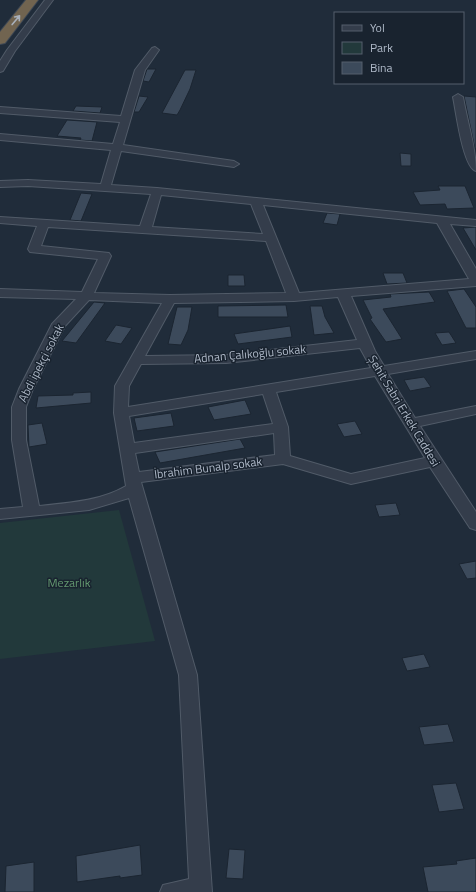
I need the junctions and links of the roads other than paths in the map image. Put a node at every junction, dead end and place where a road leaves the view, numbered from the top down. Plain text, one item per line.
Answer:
1 (32, 0) edge
2 (49, 0) edge
3 (0, 40) edge
4 (154, 50) dead end
5 (0, 69) edge
6 (458, 97) dead end
7 (0, 110) edge
8 (126, 119) junction
9 (0, 137) edge
10 (117, 147) junction
11 (234, 164) dead end
12 (476, 168) edge
13 (0, 184) edge
14 (105, 188) junction
15 (157, 191) junction
16 (256, 202) junction
17 (441, 219) junction
18 (0, 220) edge
19 (44, 223) junction
20 (476, 223) edge
21 (145, 229) junction
22 (271, 238) junction
23 (476, 281) edge
24 (0, 293) edge
25 (343, 293) junction
26 (87, 295) junction
27 (294, 297) junction
28 (170, 299) junction
29 (364, 342) junction
30 (474, 358) edge
31 (136, 360) junction
32 (380, 372) junction
33 (268, 390) junction
34 (476, 410) edge
35 (121, 413) junction
36 (411, 423) junction
37 (281, 427) junction
38 (127, 449) junction
39 (283, 458) junction
40 (434, 461) junction
41 (133, 483) junction
42 (32, 511) junction
43 (0, 514) edge
44 (476, 524) edge
45 (200, 890) edge
46 (172, 892) edge

3 -> 1 highway
2 - 5 street
4 - 8 street
6 - 12 street
7 - 8 street
8 - 10 street
9 - 10 street
10 - 11 street
10 - 14 street
13 - 14 street
14 - 15 street
15 - 16 street
15 - 21 street
16 - 17 street
16 - 22 street
17 - 20 street
17 - 23 street
18 - 19 street
19 - 21 street
19 - 26 street
21 - 22 street
22 - 27 street
23 - 25 street
24 - 26 street
25 - 27 street
25 - 29 street, Şehit Sabri Erkek Caddesi
26 - 28 street
26 - 42 street, Abdi ipekçi sokak
27 - 28 street
28 - 31 street
29 - 31 street, Adnan Çalıkoğlu sokak
29 - 32 street, Şehit Sabri Erkek Caddesi
30 - 32 street
31 - 35 street
32 - 33 street
32 - 36 street, Şehit Sabri Erkek Caddesi
33 - 35 street
33 - 37 street
34 - 36 street
35 - 38 street
36 - 40 street, Şehit Sabri Erkek Caddesi
37 - 38 street
37 - 39 street
38 - 41 street
39 - 40 street, İbrahim Bunalp sokak
39 - 41 street, İbrahim Bunalp sokak
40 - 44 street, Şehit Sabri Erkek Caddesi
41 - 42 street, İbrahim Bunalp sokak
41 - 45 street
42 - 43 street, İbrahim Bunalp sokak
45 - 46 street

